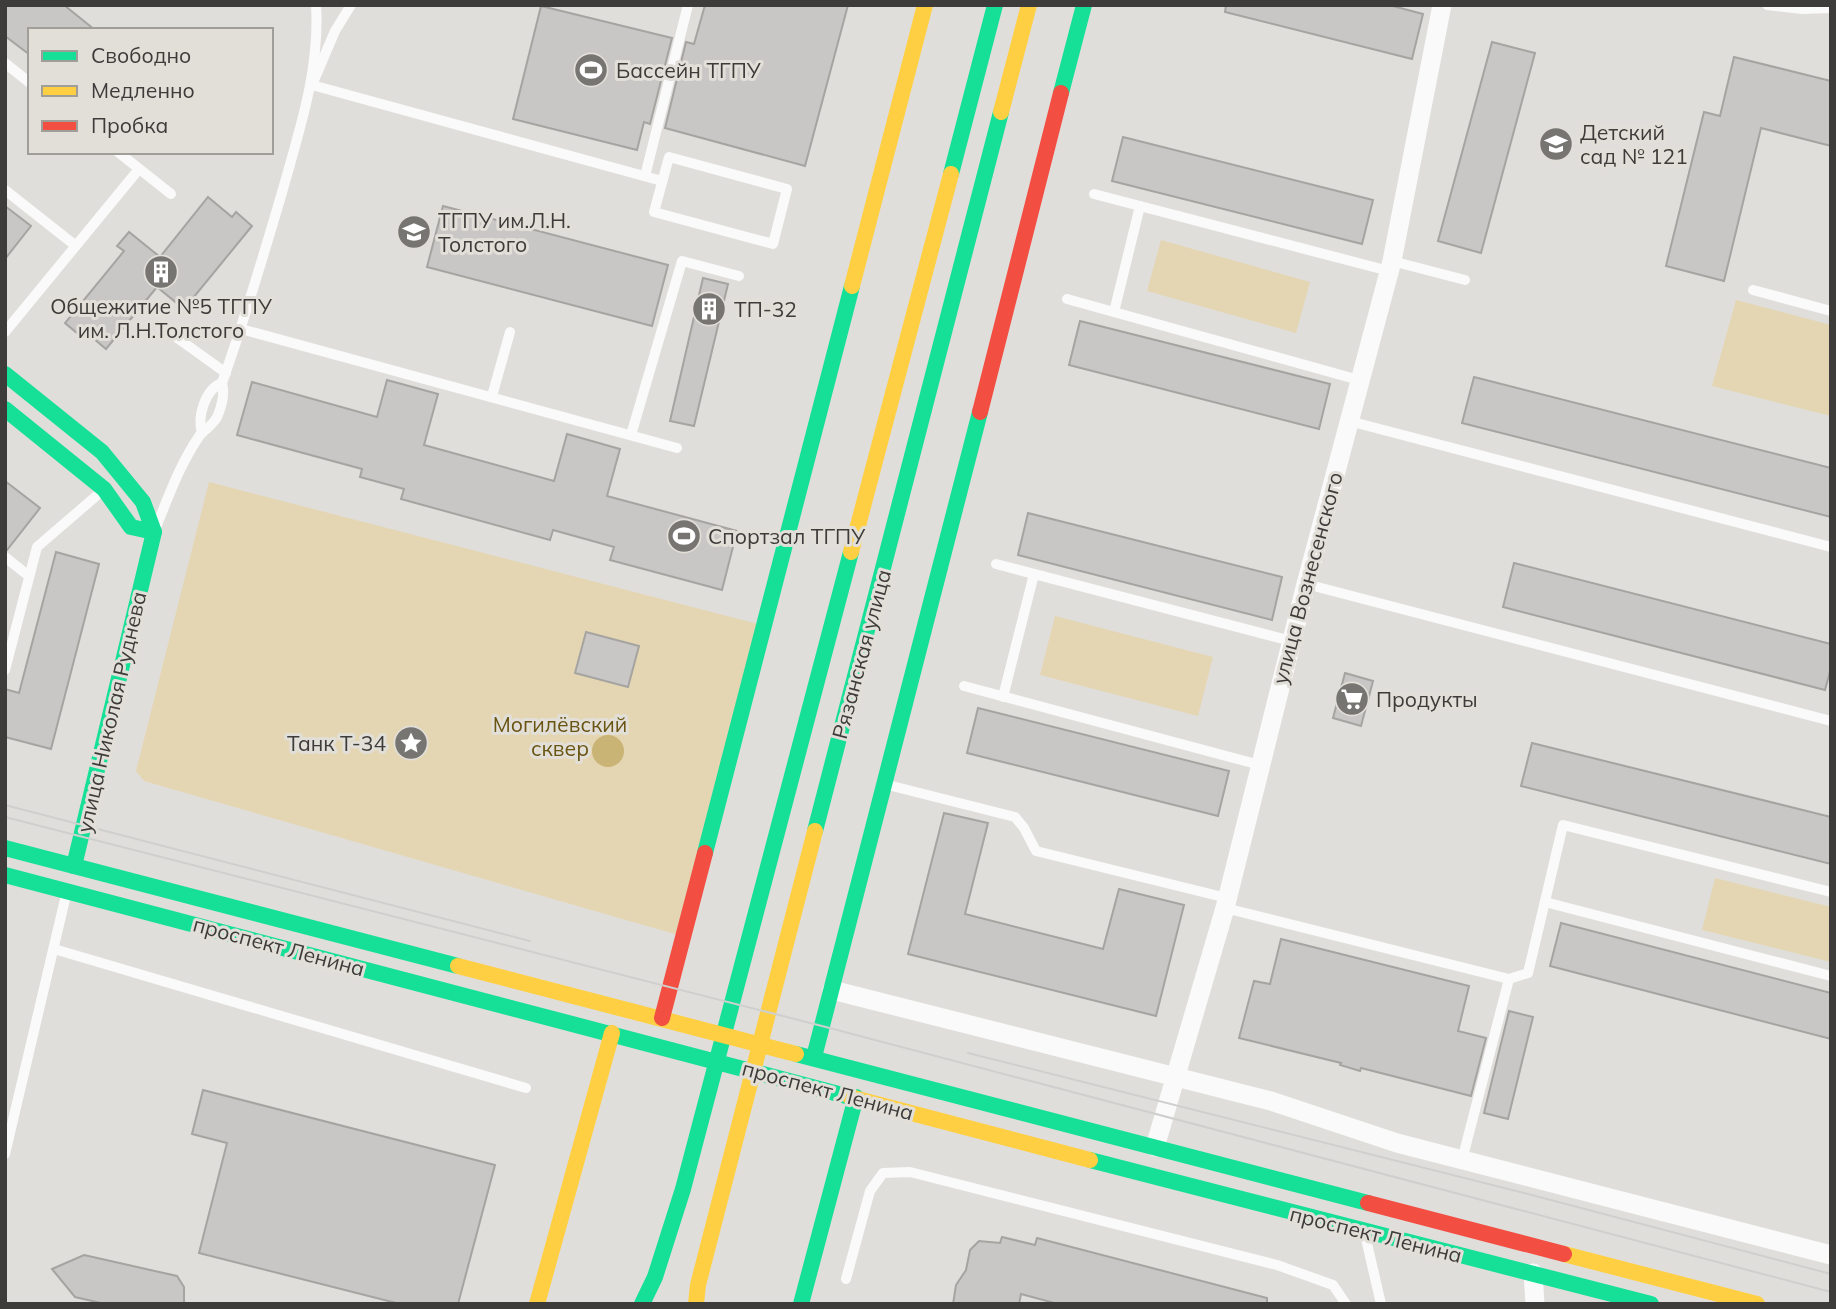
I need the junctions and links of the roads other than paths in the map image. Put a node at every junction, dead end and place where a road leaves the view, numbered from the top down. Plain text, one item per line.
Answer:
1 (316, 5) edge
2 (351, 5) edge
3 (688, 5) edge
4 (925, 5) edge
5 (995, 5) edge
6 (1029, 5) edge
7 (1084, 5) edge
8 (1767, 5) edge
9 (1441, 6) edge
10 (1831, 8) edge
11 (5, 64) edge
12 (28, 81) edge
13 (312, 85) junction
14 (120, 154) edge
15 (139, 169) junction
16 (645, 176) junction
17 (662, 181) junction
18 (5, 190) edge
19 (171, 194) dead end
20 (1094, 194) dead end
21 (1140, 206) junction
22 (76, 246) junction
23 (1390, 266) junction
24 (739, 276) dead end
25 (1465, 280) dead end
26 (1753, 290) dead end
27 (1066, 299) dead end
28 (1831, 311) edge
29 (1114, 312) junction
30 (162, 327) dead end
31 (241, 329) junction
32 (5, 332) edge
33 (510, 332) dead end
34 (5, 374) edge
35 (224, 378) junction
36 (1359, 380) junction
37 (492, 396) junction
38 (5, 409) edge
39 (1348, 421) junction
40 (202, 433) junction
41 (631, 435) junction
42 (677, 449) dead end
43 (121, 474) junction
44 (104, 489) junction
45 (154, 532) junction
46 (1831, 547) edge
47 (5, 557) edge
48 (996, 564) dead end
49 (1034, 574) junction
50 (29, 576) junction
51 (1306, 584) junction
52 (1291, 642) junction
53 (5, 670) edge
54 (964, 686) dead end
55 (1003, 697) junction
56 (1831, 721) edge
57 (1260, 765) junction
58 (885, 784) junction
59 (5, 849) edge
60 (74, 866) junction
61 (5, 875) edge
62 (67, 891) junction
63 (1831, 892) edge
64 (1545, 902) junction
65 (1226, 903) junction
66 (54, 949) junction
67 (1831, 976) edge
68 (1509, 979) junction
69 (832, 990) junction
70 (662, 1018) junction
71 (612, 1033) junction
72 (814, 1057) junction
73 (1175, 1078) junction
74 (526, 1088) dead end
75 (856, 1097) junction
76 (1155, 1147) junction
77 (5, 1154) edge
78 (1462, 1160) junction
79 (1364, 1232) junction
80 (1533, 1246) junction
81 (1831, 1255) edge
82 (1533, 1273) junction
83 (846, 1279) dead end
84 (1612, 1298) edge
85 (537, 1304) edge
86 (642, 1304) edge
87 (696, 1304) edge
88 (800, 1304) edge
89 (1346, 1304) edge
90 (1381, 1304) edge
91 (1535, 1304) edge
92 (1627, 1304) edge
93 (1651, 1304) edge
94 (1757, 1304) edge

1 - 13 lane
2 - 13 lane
3 - 16 lane
4 - 70 main road
5 - 86 main road, Рязанская улица
6 - 87 main road, Рязанская улица
7 - 58 main road
8 - 10 lane
9 - 23 street, улица Вознесенского
11 - 12 lane
13 - 16 lane
13 - 31 lane
14 - 15 lane
15 - 19 lane
15 - 22 lane
16 - 17 lane
17 - 17 lane
18 - 22 lane
20 - 21 lane
21 - 23 lane
21 - 29 lane
22 - 32 lane
23 - 25 lane
23 - 36 street, улица Вознесенского
24 - 41 lane
26 - 28 lane
27 - 29 lane
29 - 36 lane
30 - 35 lane
31 - 35 lane
31 - 37 lane
33 - 37 lane
34 - 43 main road
35 - 40 lane
35 - 40 lane
36 - 39 street, улица Вознесенского
37 - 41 lane
38 - 44 main road
39 - 46 lane
39 - 51 street, улица Вознесенского
40 - 45 lane
41 - 42 lane
43 - 44 main road
43 - 45 main road
44 - 45 main road
44 - 50 lane
45 - 60 main road, улица Николая Руднева
47 - 50 lane
48 - 49 lane
49 - 52 lane
49 - 55 lane
50 - 53 lane
51 - 52 street, улица Вознесенского
51 - 56 lane
52 - 57 street, улица Вознесенского
54 - 55 lane
55 - 57 lane
57 - 65 street, улица Вознесенского
58 - 65 lane
58 - 69 main road
59 - 60 main road, проспект Ленина
60 - 62 main road, улица Николая Руднева
60 - 70 main road, проспект Ленина
61 - 62 main road, проспект Ленина
62 - 66 lane
62 - 71 main road, проспект Ленина
63 - 64 lane
64 - 67 lane
64 - 68 lane
65 - 68 lane
65 - 73 street, улица Вознесенского
66 - 74 lane
66 - 77 lane
68 - 78 lane
69 - 72 main road
69 - 73 street
70 - 72 main road, проспект Ленина
71 - 75 main road, проспект Ленина
71 - 85 main road
72 - 76 main road, проспект Ленина
73 - 76 street, улица Вознесенского
73 - 78 street
75 - 79 main road, проспект Ленина
75 - 88 main road
76 - 80 main road, проспект Ленина
78 - 81 street
79 - 82 main road, проспект Ленина
79 - 90 lane
80 - 82 main road
80 - 94 main road, проспект Ленина
82 - 84 main road, проспект Ленина
82 - 91 street
83 - 89 lane
84 - 92 lane
84 - 93 main road, проспект Ленина

